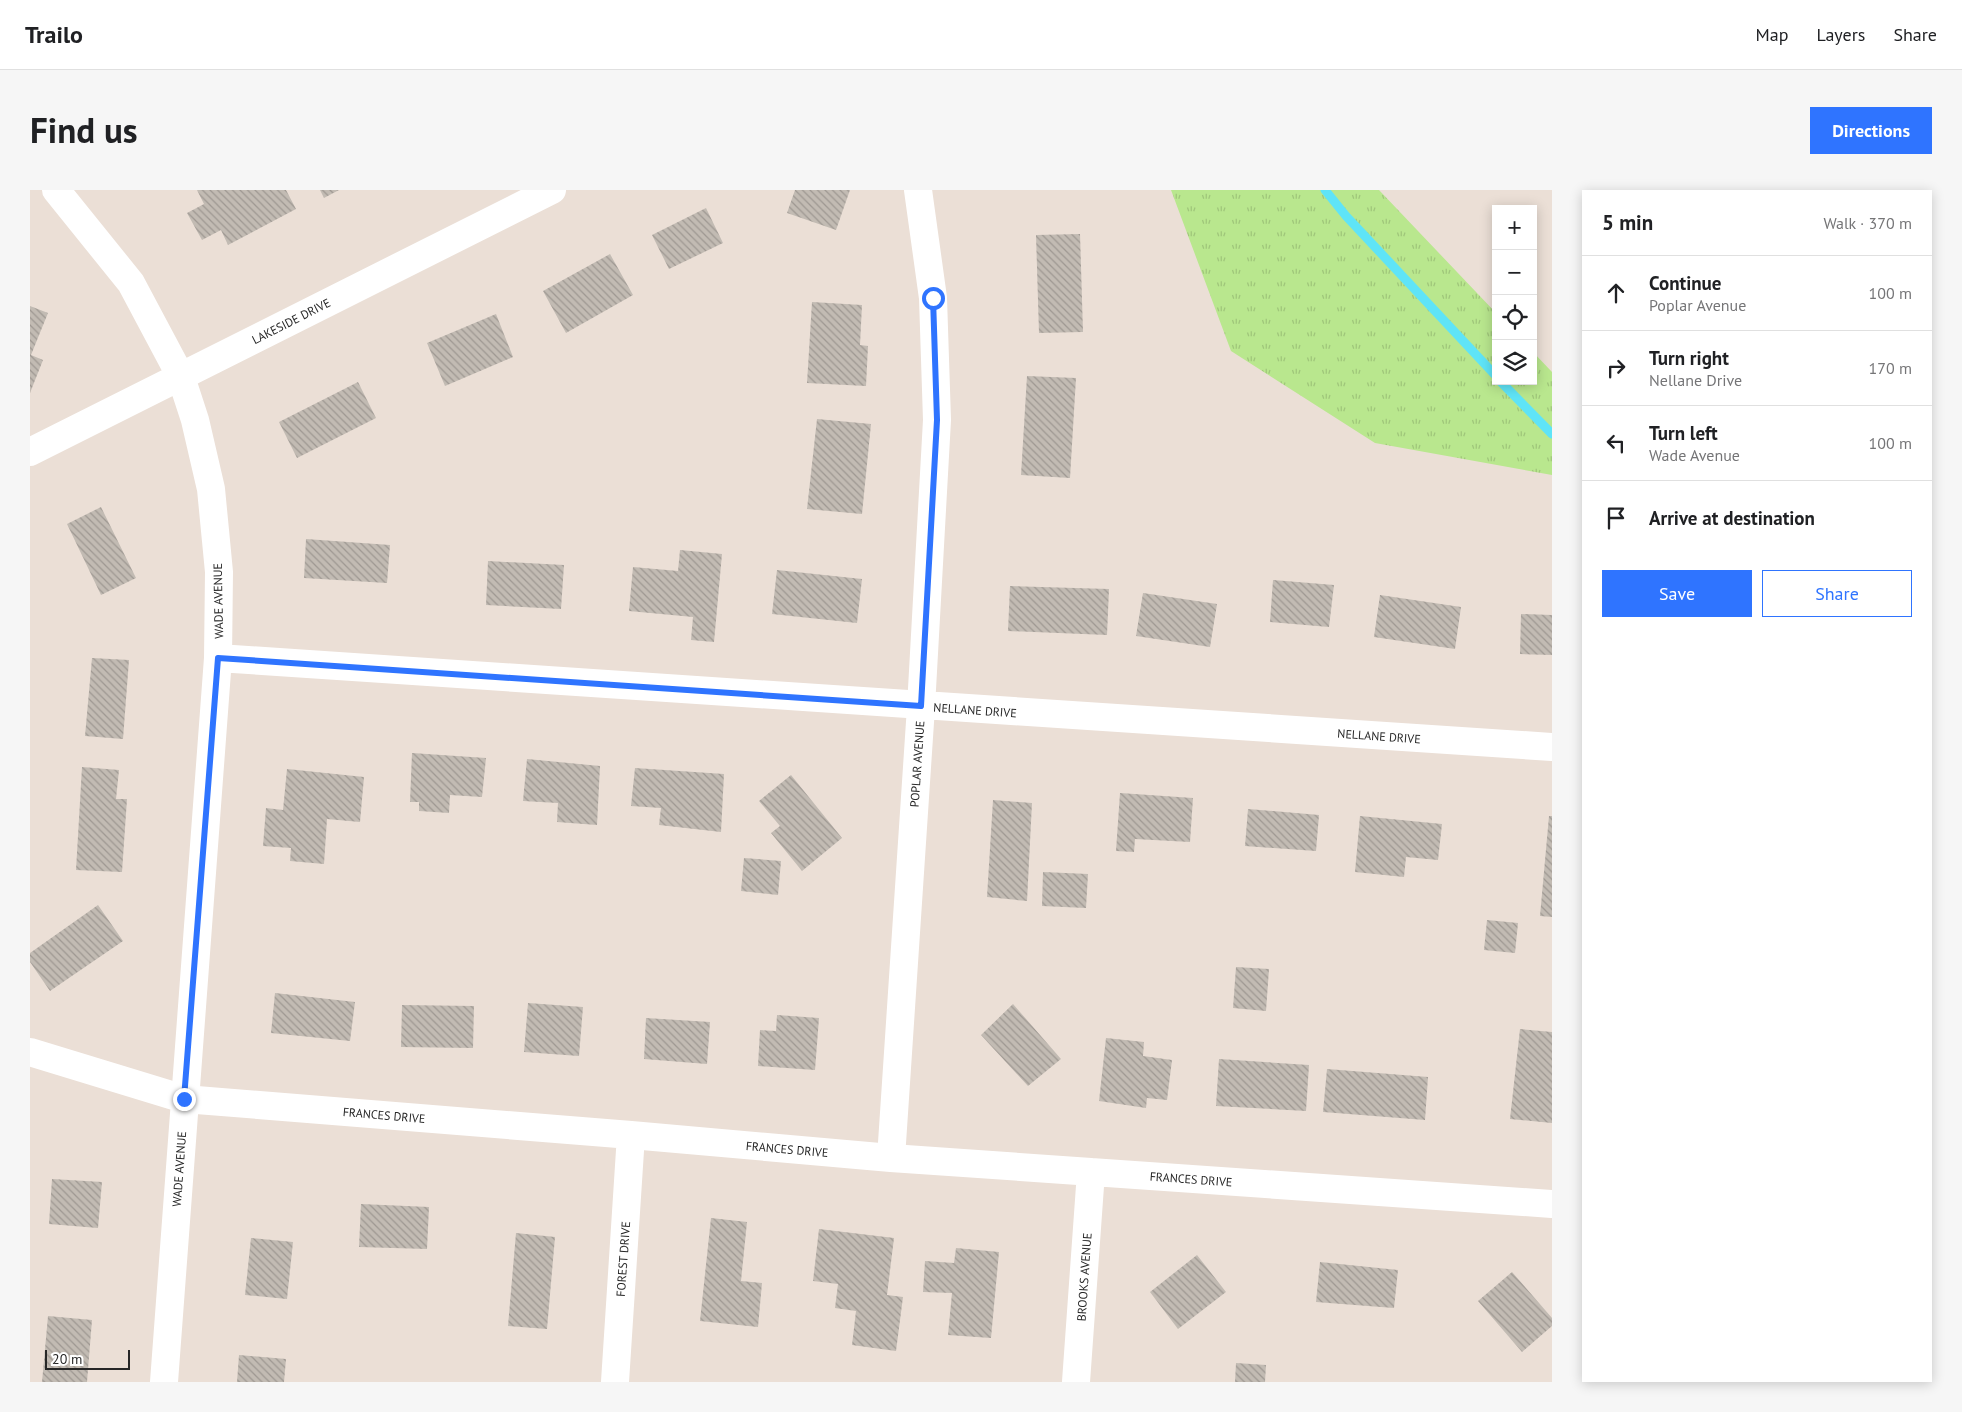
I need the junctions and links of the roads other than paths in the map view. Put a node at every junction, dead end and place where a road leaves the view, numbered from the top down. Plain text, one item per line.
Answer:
1 (56, 190) edge
2 (552, 190) edge
3 (918, 190) edge
4 (181, 377) junction
5 (30, 452) edge
6 (218, 658) junction
7 (921, 706) junction
8 (1552, 748) edge
9 (30, 1052) edge
10 (184, 1099) junction
11 (631, 1135) junction
12 (890, 1158) junction
13 (1091, 1172) junction
14 (1552, 1204) edge
15 (164, 1382) edge
16 (616, 1382) edge
17 (1076, 1382) edge

1 - 4 street, WADE AVENUE
2 - 4 street, LAKESIDE DRIVE
3 - 7 street, POPLAR AVENUE
4 - 5 street, LAKESIDE DRIVE
4 - 6 street, WADE AVENUE
6 - 7 street, NELLANE DRIVE
6 - 10 street, WADE AVENUE
7 - 8 street, NELLANE DRIVE
7 - 12 street, POPLAR AVENUE
9 - 10 street, FRANCES DRIVE
10 - 11 street, FRANCES DRIVE
10 - 15 street, WADE AVENUE
11 - 12 street, FRANCES DRIVE
11 - 16 street, FOREST DRIVE
12 - 13 street, FRANCES DRIVE
13 - 14 street, FRANCES DRIVE
13 - 17 street, BROOKS AVENUE

